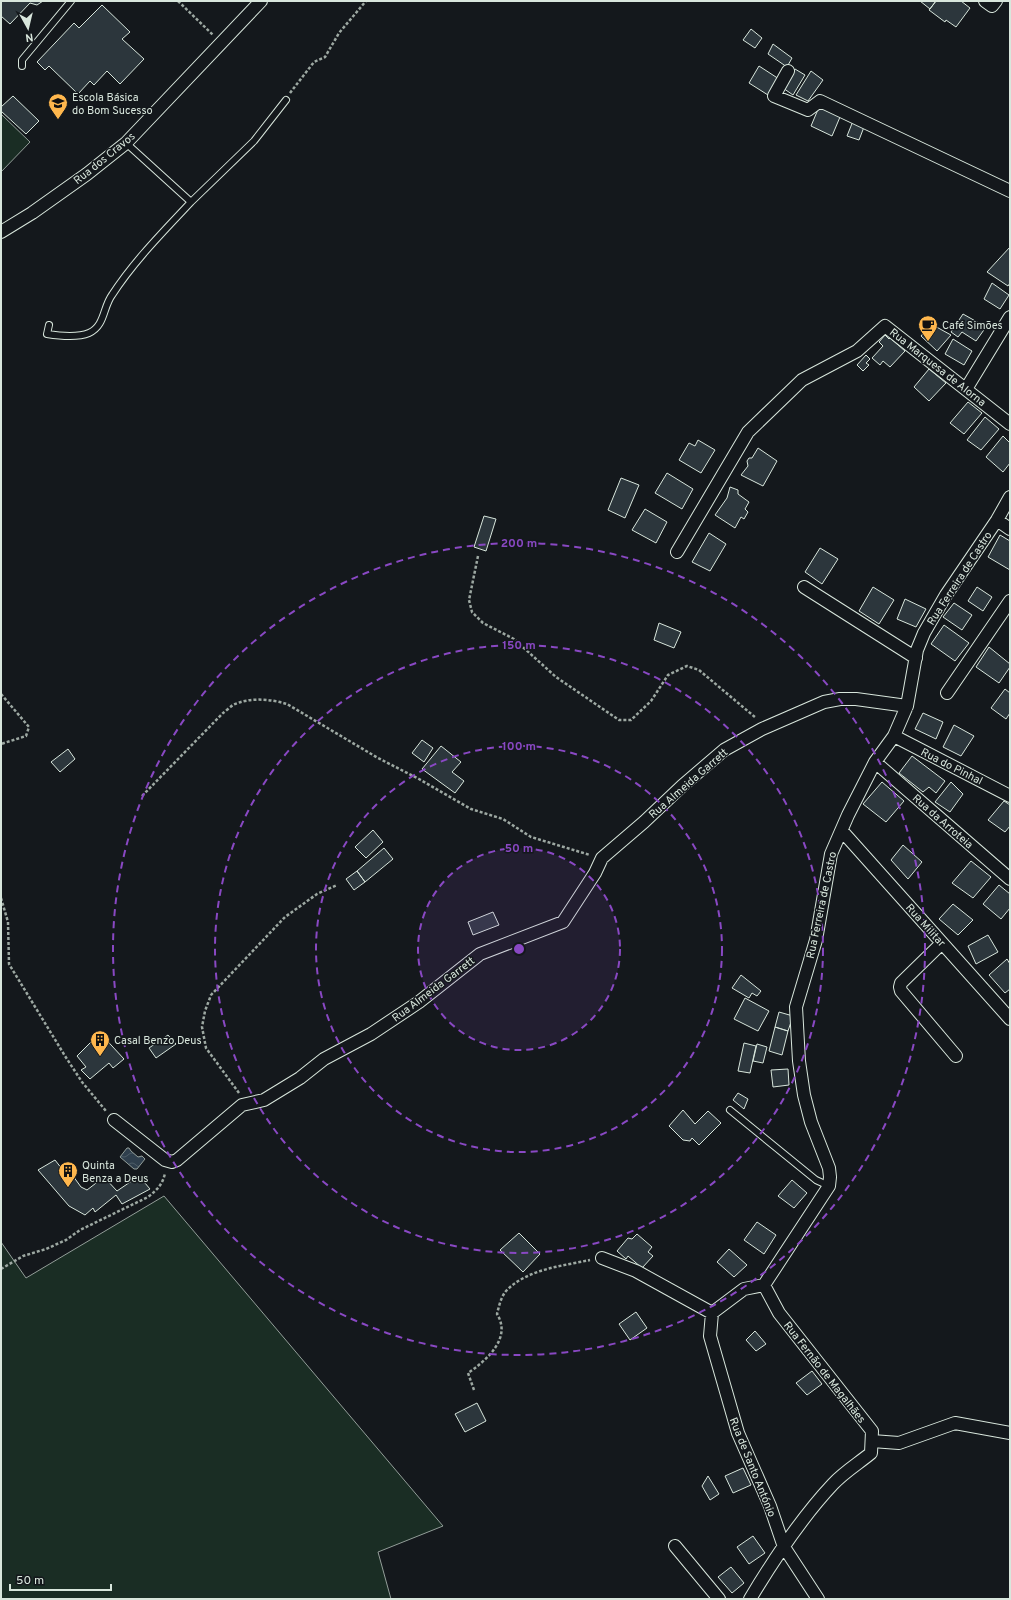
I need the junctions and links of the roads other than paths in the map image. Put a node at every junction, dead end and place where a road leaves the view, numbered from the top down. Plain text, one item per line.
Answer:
1 (71, 1) edge
2 (261, 1) edge
3 (985, 1) edge
4 (996, 1) edge
5 (22, 66) dead end
6 (788, 71) dead end
7 (286, 100) road end
8 (126, 143) junction
9 (1010, 191) edge
10 (191, 202) junction
11 (1, 232) edge
12 (1010, 317) edge
13 (49, 325) dead end
14 (966, 388) junction
15 (1010, 424) edge
16 (1010, 497) edge
17 (997, 520) junction
18 (1010, 529) edge
19 (677, 552) dead end
20 (804, 588) dead end
21 (1010, 601) edge
22 (916, 658) junction
23 (946, 692) dead end
24 (908, 706) junction
25 (894, 736) junction
26 (876, 762) junction
27 (1010, 796) edge
28 (842, 831) junction
29 (1010, 879) edge
30 (942, 943) junction
31 (1010, 1019) edge
32 (956, 1056) dead end
33 (730, 1110) dead end
34 (114, 1120) road end
35 (829, 1186) junction
36 (602, 1258) road end
37 (764, 1285) junction
38 (712, 1313) junction
39 (1010, 1434) edge
40 (872, 1441) junction
41 (675, 1546) dead end
42 (784, 1547) junction
43 (719, 1599) edge
44 (750, 1599) edge
45 (818, 1599) edge

1 - 5 lane
2 - 8 street, Rua dos Cravos
3 - 4 street
6 - 9 street
7 - 10 lane
8 - 10 lane
8 - 11 street, Rua dos Cravos
10 - 13 lane
12 - 14 street
14 - 15 street, Rua Marquesa de Alorna
14 - 19 street, Rua Marquesa de Alorna
16 - 17 street, Rua Ferreira de Castro
17 - 18 street
17 - 22 street, Rua Ferreira de Castro
20 - 22 street
21 - 23 street
22 - 24 street, Rua Ferreira de Castro
24 - 25 street, Rua Ferreira de Castro
24 - 34 street, Rua Almeida Garrett
25 - 26 street, Rua Ferreira de Castro
25 - 27 street, Rua do Pinhal
26 - 28 street, Rua Ferreira de Castro
26 - 29 street, Rua da Arroteia
28 - 30 street, Rua Militar
28 - 35 street, Rua Ferreira de Castro
30 - 31 street, Rua Militar
30 - 32 street
33 - 35 lane
35 - 37 street
36 - 38 street
37 - 38 street
37 - 40 street, Rua Fernão de Magalhães
38 - 42 street, Rua de Santo António
39 - 40 street
40 - 42 street
41 - 43 street
42 - 44 street
42 - 45 street, Rua de Santo António

